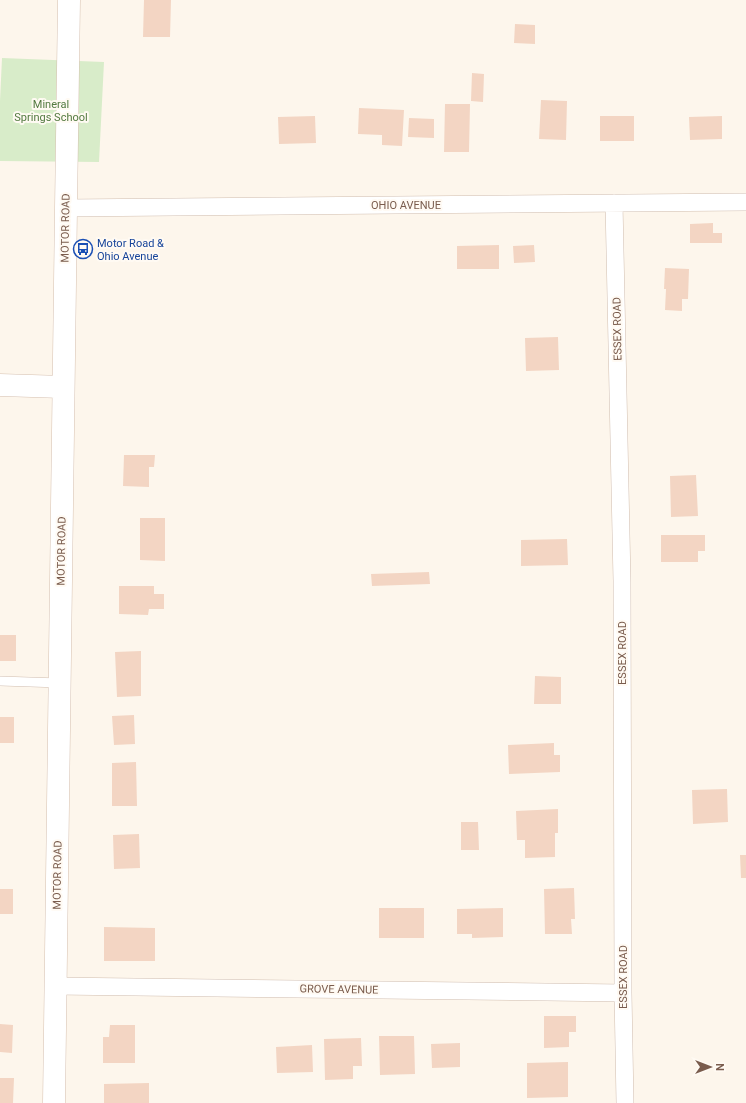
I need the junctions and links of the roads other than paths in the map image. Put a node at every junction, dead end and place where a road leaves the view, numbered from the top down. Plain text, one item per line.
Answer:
1 (69, 0) edge
2 (746, 202) edge
3 (614, 203) junction
4 (66, 208) junction
5 (0, 385) edge
6 (63, 387) junction
7 (0, 681) edge
8 (60, 683) junction
9 (55, 986) junction
10 (623, 993) junction
11 (54, 1103) edge
12 (625, 1103) edge

1 - 4 street, MOTOR ROAD
2 - 3 street, OHIO AVENUE
3 - 4 street, OHIO AVENUE
3 - 10 street, ESSEX ROAD
4 - 6 street, MOTOR ROAD
5 - 6 street
6 - 8 street, MOTOR ROAD
7 - 8 lane
8 - 9 street, MOTOR ROAD
9 - 10 street, GROVE AVENUE
9 - 11 street, MOTOR ROAD
10 - 12 street, ESSEX ROAD

